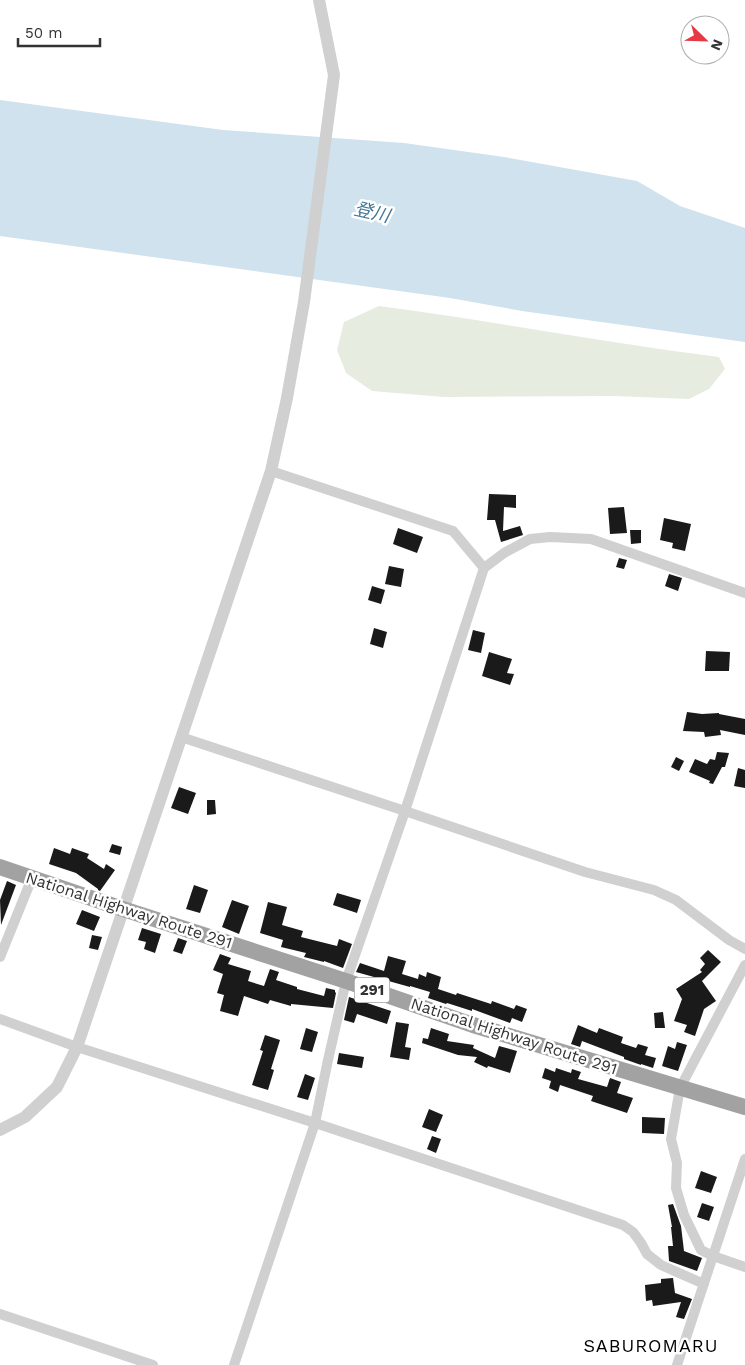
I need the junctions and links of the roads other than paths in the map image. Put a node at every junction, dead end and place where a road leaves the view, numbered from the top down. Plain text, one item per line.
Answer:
1 (319, 0) edge
2 (271, 471) junction
3 (484, 568) junction
4 (745, 593) edge
5 (181, 737) junction
6 (404, 811) junction
7 (0, 867) edge
8 (32, 878) junction
9 (123, 910) junction
10 (745, 949) edge
11 (0, 957) edge
12 (745, 965) edge
13 (346, 981) junction
14 (0, 1019) edge
15 (77, 1047) junction
16 (680, 1088) junction
17 (745, 1107) edge
18 (315, 1123) junction
19 (0, 1130) edge
20 (745, 1159) edge
21 (713, 1256) junction
22 (745, 1267) edge
23 (704, 1284) junction
24 (0, 1314) edge
25 (153, 1365) edge
26 (234, 1365) edge
27 (677, 1365) edge

1 - 2 street
2 - 3 street
2 - 5 street
3 - 4 street
3 - 6 street
5 - 6 street
5 - 9 street
6 - 10 street
6 - 13 street
7 - 8 highway, National Highway Route 291 / 291
8 - 9 highway, National Highway Route 291 / 291
8 - 11 street
9 - 13 highway, National Highway Route 291 / 291
9 - 15 street
12 - 16 street
13 - 16 highway, National Highway Route 291 / 291
13 - 18 street
14 - 15 street
15 - 18 street
15 - 19 street
16 - 17 highway, National Highway Route 291 / 291
16 - 21 street
18 - 23 street
18 - 26 street
20 - 21 street
21 - 22 street
21 - 23 street
23 - 27 street
24 - 25 street

